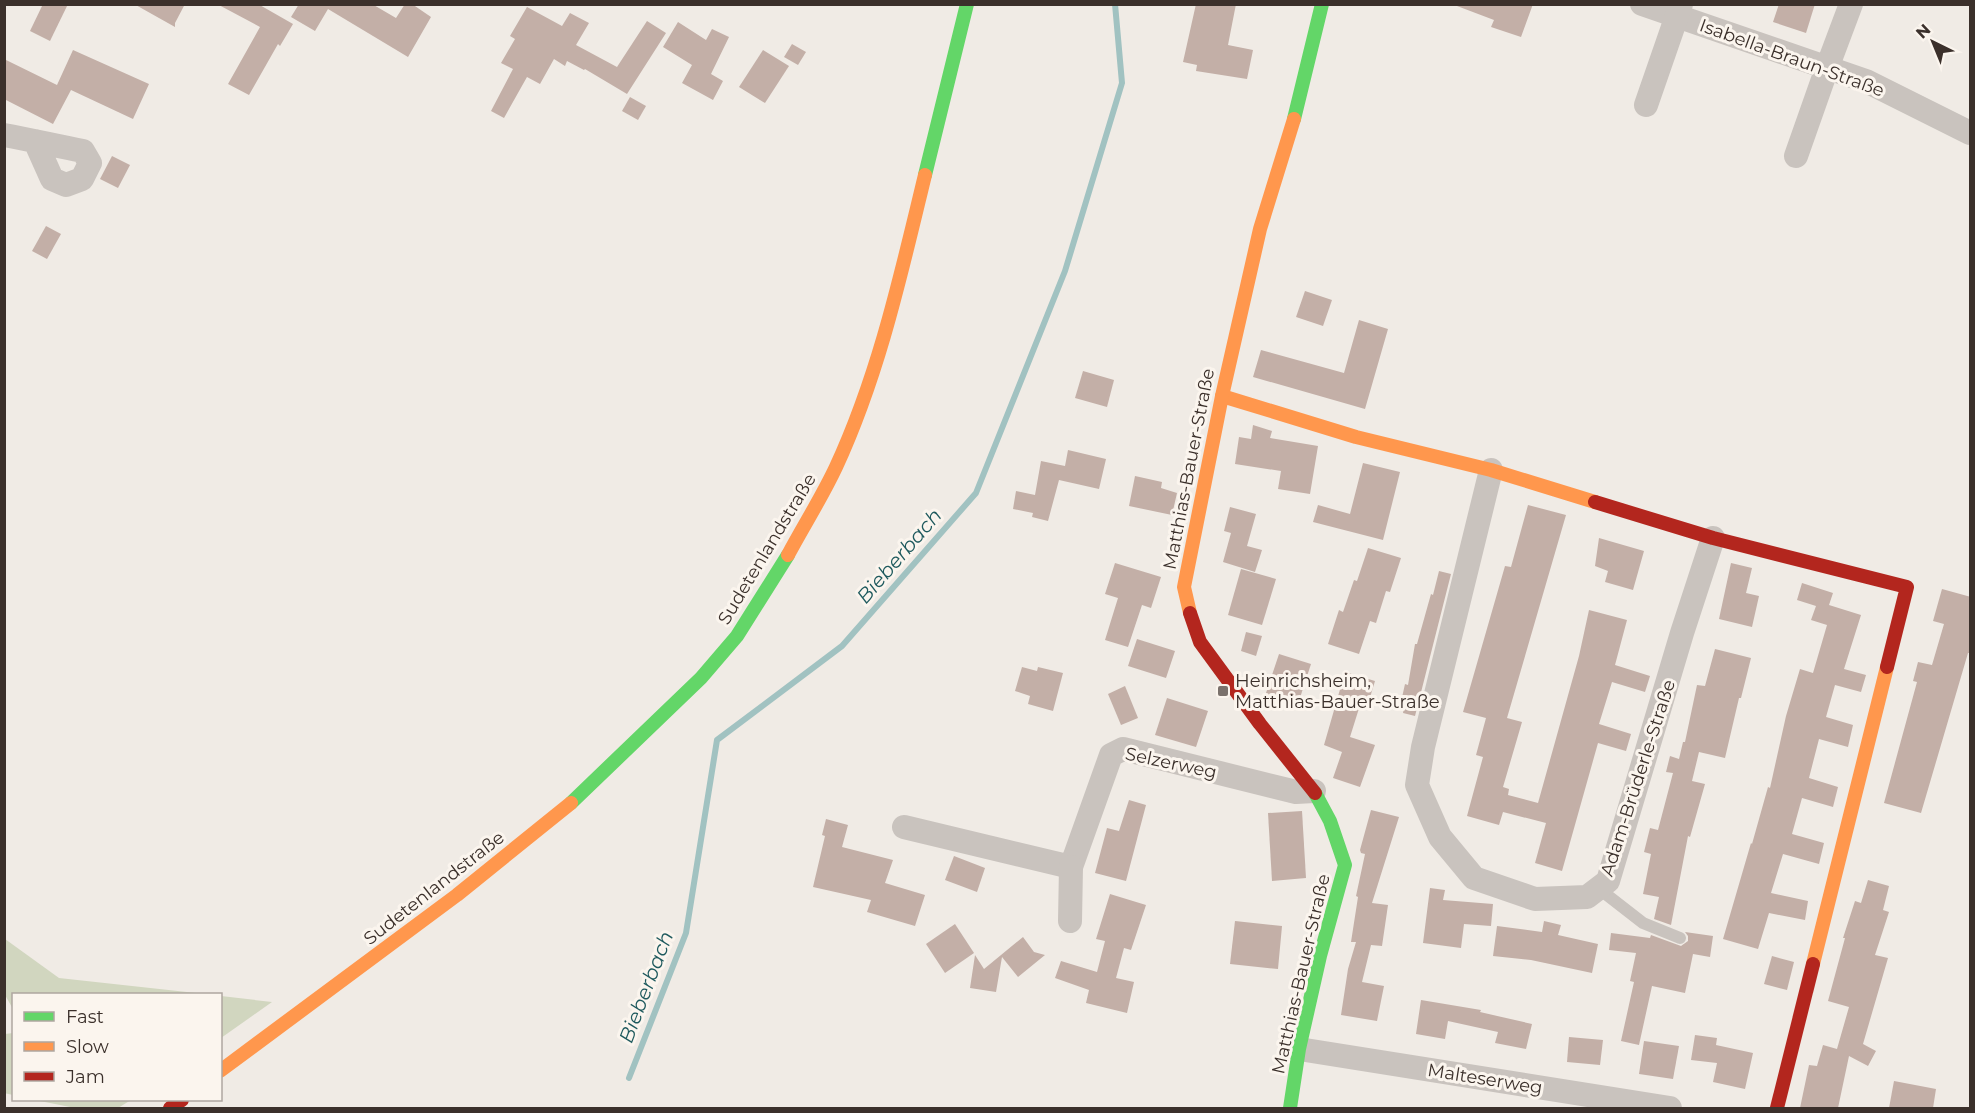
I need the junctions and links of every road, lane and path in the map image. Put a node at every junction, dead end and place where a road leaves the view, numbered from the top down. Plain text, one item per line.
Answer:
1 (967, 4) edge
2 (1642, 4) edge
3 (1851, 4) edge
4 (1321, 7) edge
5 (1678, 10) edge
6 (1827, 68) junction
7 (1646, 105) dead end
8 (1971, 133) edge
9 (4, 135) edge
10 (35, 141) dead end
11 (1796, 156) dead end
12 (1222, 396) junction
13 (1491, 470) junction
14 (1713, 538) junction
15 (1314, 790) junction
16 (903, 827) dead end
17 (1071, 867) junction
18 (1598, 888) junction
19 (1070, 921) dead end
20 (1680, 938) dead end
21 (1299, 1049) junction
22 (222, 1070) edge
23 (1290, 1108) edge
24 (1670, 1108) edge
25 (1777, 1108) edge

1 - 22 street, Sudetenlandstraße
2 - 5 street, Isabella-Braun-Straße
3 - 6 street
4 - 12 street, Matthias-Bauer-Straße
5 - 6 street, Isabella-Braun-Straße
5 - 7 street
6 - 8 street, Isabella-Braun-Straße
6 - 11 street
9 - 10 street
12 - 13 street
12 - 15 street, Matthias-Bauer-Straße
13 - 14 street
13 - 18 street, Adam-Brüderle-Straße
14 - 18 street, Adam-Brüderle-Straße
14 - 25 street
15 - 17 street, Selzerweg
15 - 21 street, Matthias-Bauer-Straße
16 - 17 street
17 - 19 street, Selzerweg
18 - 20 lane
21 - 23 street, Matthias-Bauer-Straße
21 - 24 street, Malteserweg

